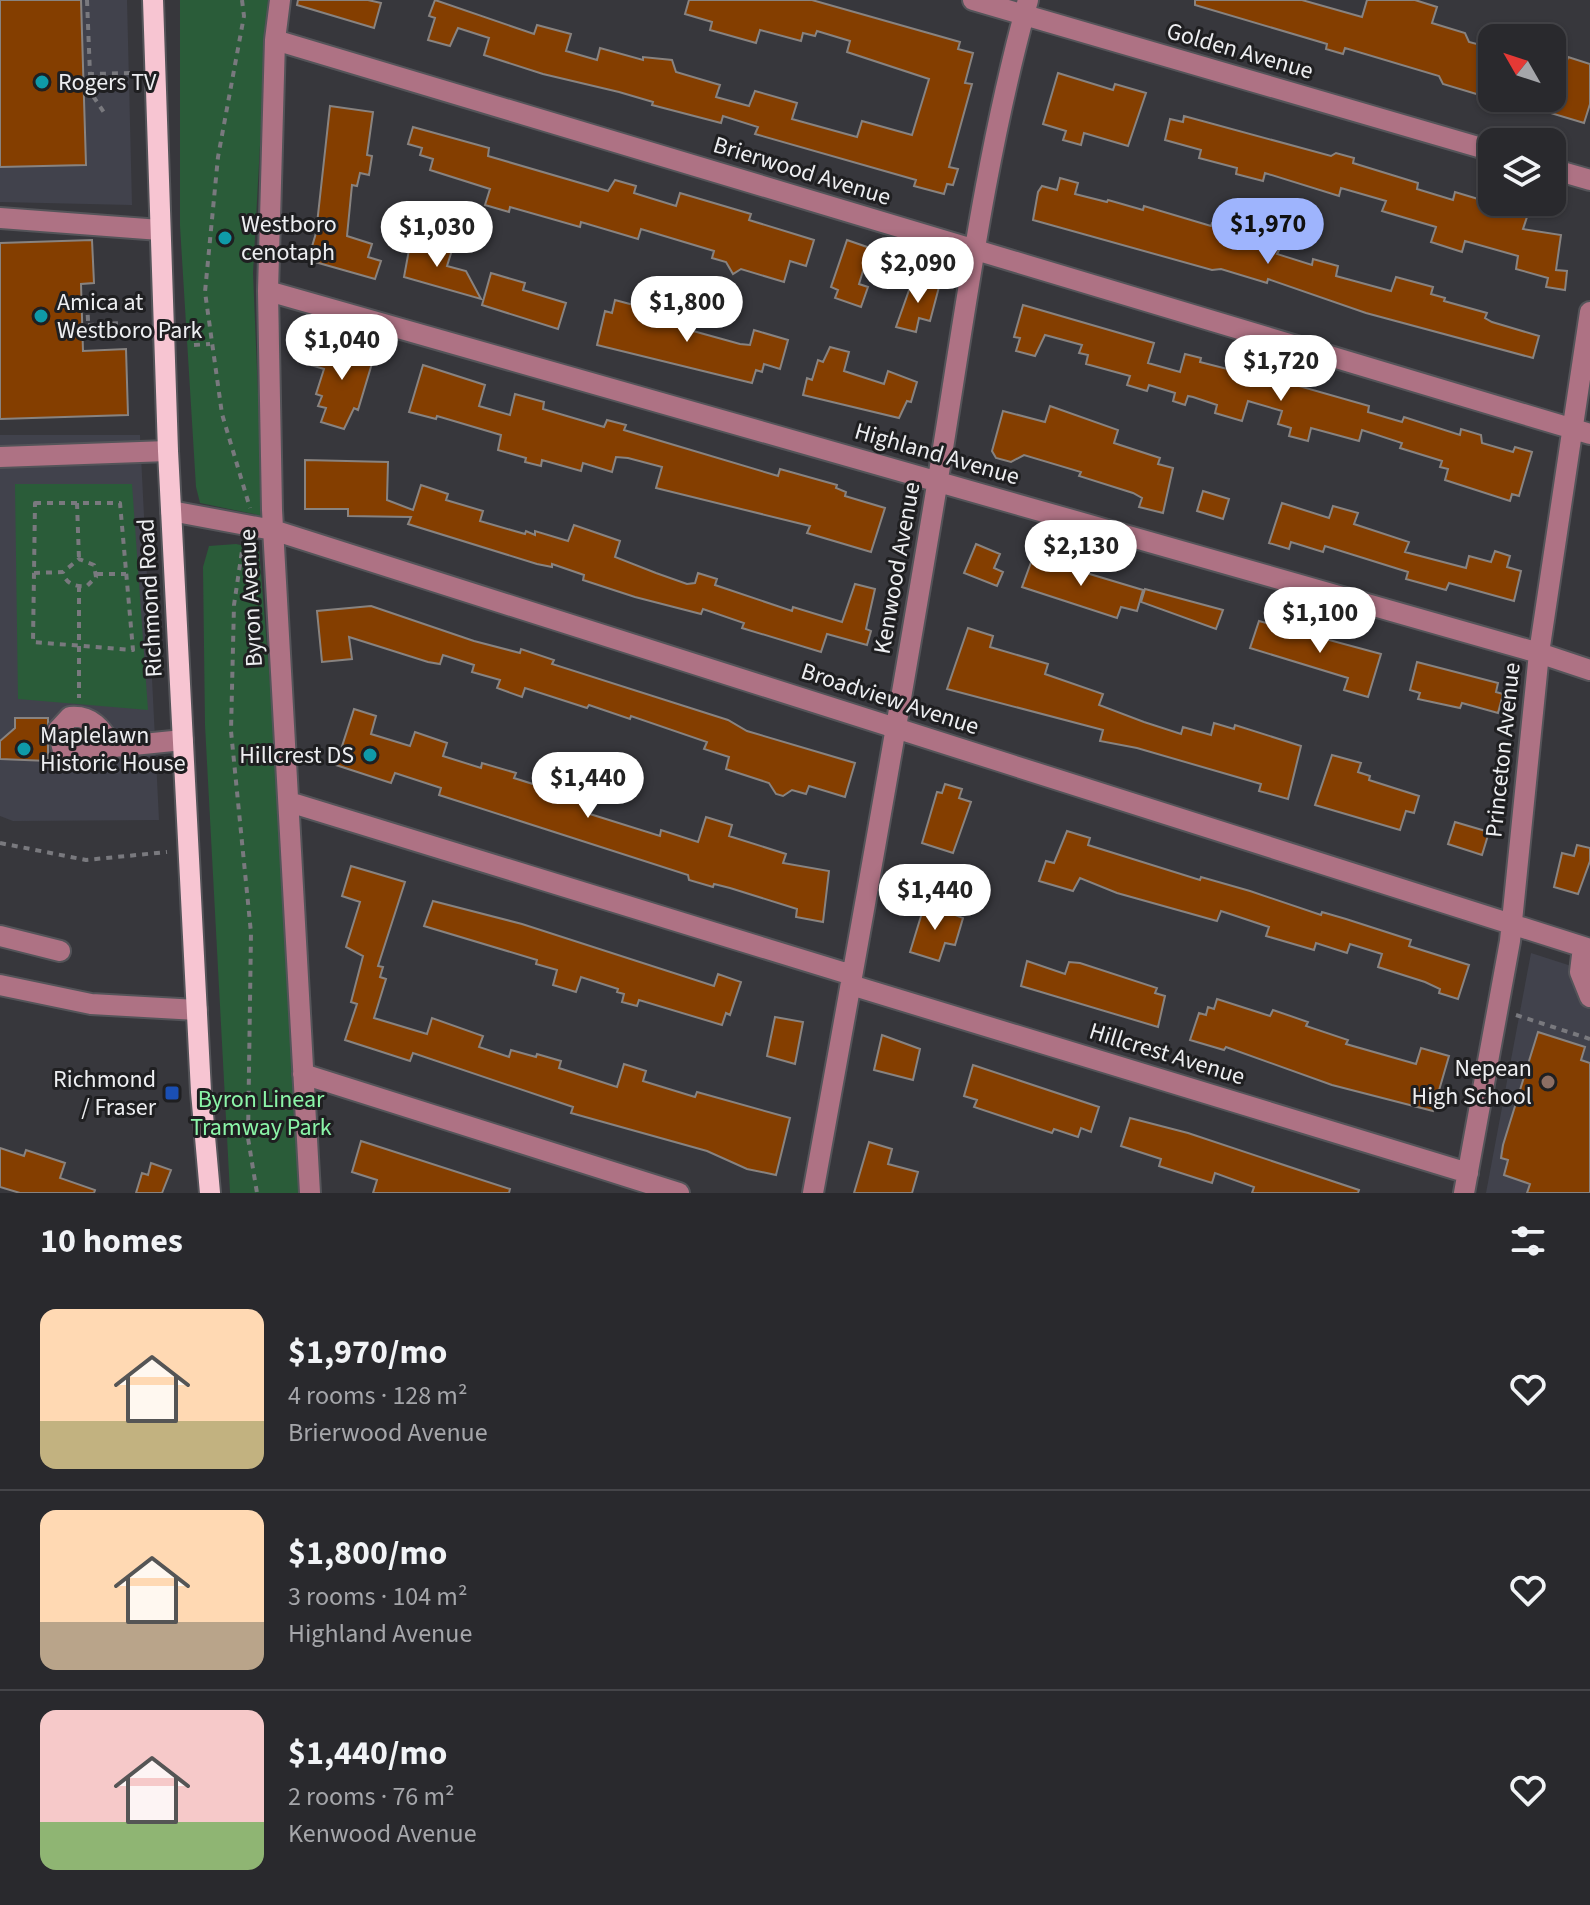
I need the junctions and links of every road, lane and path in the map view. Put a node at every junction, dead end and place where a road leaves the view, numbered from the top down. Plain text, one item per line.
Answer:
1 (87, 0) edge
2 (153, 0) edge
3 (242, 0) edge
4 (280, 0) edge
5 (973, 0) edge
6 (1026, 7) edge
7 (275, 40) junction
8 (134, 73) dead end
9 (90, 74) junction
10 (105, 114) dead end
11 (1478, 147) edge
12 (1566, 173) edge
13 (1590, 180) edge
14 (0, 218) edge
15 (160, 230) junction
16 (974, 249) junction
17 (268, 291) junction
18 (87, 303) dead end
19 (1590, 312) edge
20 (88, 325) junction
21 (143, 334) dead end
22 (121, 335) junction
23 (210, 344) junction
24 (194, 345) dead end
25 (1582, 431) edge
26 (168, 451) junction
27 (0, 457) edge
28 (938, 482) junction
29 (77, 503) junction
30 (171, 511) junction
31 (251, 525) junction
32 (273, 530) junction
33 (79, 559) junction
34 (63, 572) junction
35 (34, 573) junction
36 (96, 574) junction
37 (126, 574) junction
38 (79, 586) junction
39 (79, 644) junction
40 (1539, 653) junction
41 (1590, 670) edge
42 (79, 716) junction
43 (896, 729) junction
44 (183, 740) junction
45 (113, 747) junction
46 (289, 802) junction
47 (0, 843) edge
48 (167, 852) dead end
49 (1512, 923) junction
50 (0, 936) edge
51 (1586, 948) edge
52 (60, 951) dead end
53 (851, 980) junction
54 (0, 985) edge
55 (1590, 997) edge
56 (197, 1010) junction
57 (1513, 1015) dead end
58 (1590, 1039) edge
59 (303, 1074) junction
60 (1466, 1183) edge
61 (210, 1193) edge
62 (257, 1193) edge
63 (310, 1193) edge
64 (679, 1193) edge
65 (813, 1193) edge

1 - 9 path
2 - 15 main road, Richmond Road
3 - 23 path
4 - 7 street, Byron Avenue
5 - 6 street, Golden Avenue
6 - 11 street, Golden Avenue
6 - 16 street, Kenwood Avenue
7 - 16 street, Brierwood Avenue
7 - 17 street, Byron Avenue
8 - 9 path
9 - 10 path
12 - 13 street
14 - 15 street
15 - 26 main road, Richmond Road
16 - 25 street, Brierwood Avenue
16 - 28 street, Kenwood Avenue
17 - 28 street, Highland Avenue
17 - 32 street, Byron Avenue
18 - 20 path
19 - 25 street, Princeton Avenue
20 - 22 path
20 - 22 path
21 - 22 path
23 - 24 path
23 - 31 path
25 - 40 street, Princeton Avenue
26 - 27 street
26 - 30 main road, Richmond Road
28 - 40 street, Highland Avenue
28 - 43 street, Kenwood Avenue
29 - 33 path
29 - 35 path
29 - 37 path
30 - 31 street, Broadview Avenue
30 - 44 main road, Richmond Road
31 - 32 street, Broadview Avenue
31 - 62 path
32 - 43 street, Broadview Avenue
32 - 46 street, Byron Avenue
33 - 34 path
33 - 36 path
34 - 35 path
34 - 38 path
35 - 39 path
36 - 37 path
36 - 38 path
37 - 39 path
38 - 39 path
39 - 42 path
40 - 41 street, Highland Avenue
40 - 49 street, Princeton Avenue
42 - 45 street
42 - 45 street
43 - 49 street, Broadview Avenue
43 - 53 street, Kenwood Avenue
44 - 45 street
44 - 56 main road, Richmond Road
46 - 53 street, Hillcrest Avenue
46 - 59 street, Byron Avenue
47 - 48 path
49 - 51 street, Broadview Avenue
49 - 60 street, Princeton Avenue
50 - 52 street
51 - 55 street
53 - 60 street, Hillcrest Avenue
53 - 65 street, Kenwood Avenue
54 - 56 street
56 - 61 main road, Richmond Road
57 - 58 path
59 - 63 street, Byron Avenue
59 - 64 street

